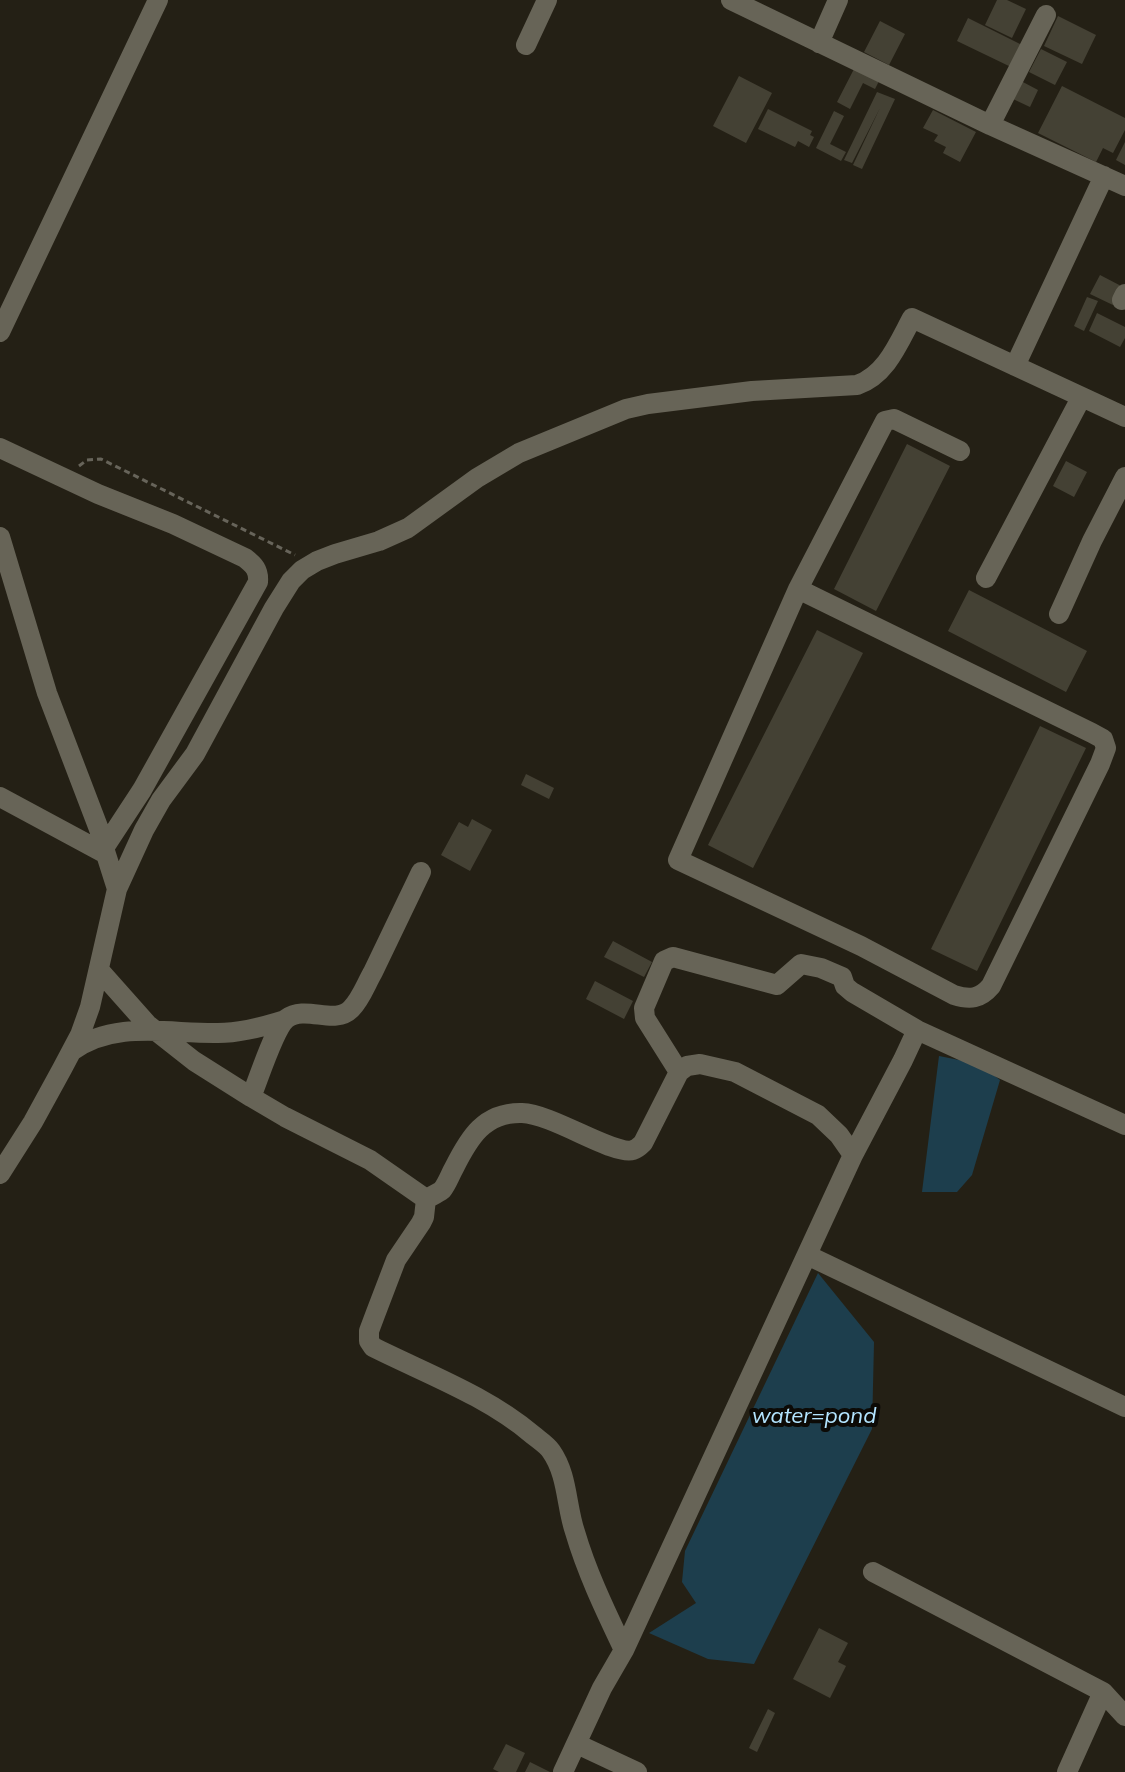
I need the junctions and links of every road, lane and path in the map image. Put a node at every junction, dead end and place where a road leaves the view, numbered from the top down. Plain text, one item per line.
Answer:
1 (158, 0) edge
2 (547, 0) edge
3 (732, 0) edge
4 (838, 0) edge
5 (1046, 15) dead end
6 (819, 43) junction
7 (526, 45) dead end
8 (990, 125) junction
9 (1104, 176) junction
10 (1125, 186) edge
11 (0, 332) edge
12 (1015, 366) junction
13 (1081, 398) junction
14 (1125, 417) edge
15 (0, 448) edge
16 (960, 451) dead end
17 (63, 477) junction
18 (1125, 477) edge
19 (0, 537) edge
20 (313, 564) junction
21 (986, 578) dead end
22 (798, 589) junction
23 (1059, 614) dead end
24 (0, 797) edge
25 (105, 849) junction
26 (421, 872) dead end
27 (117, 889) junction
28 (837, 935) junction
29 (861, 946) junction
30 (821, 968) junction
31 (99, 970) junction
32 (842, 977) junction
33 (285, 1020) junction
34 (155, 1030) junction
35 (917, 1030) junction
36 (72, 1051) junction
37 (679, 1072) junction
38 (251, 1097) junction
39 (1125, 1125) edge
40 (853, 1155) junction
41 (0, 1174) edge
42 (426, 1199) junction
43 (807, 1255) junction
44 (1125, 1407) edge
45 (873, 1572) dead end
46 (624, 1650) junction
47 (1103, 1692) junction
48 (1125, 1716) edge
49 (577, 1744) junction
50 (563, 1772) edge
51 (637, 1772) edge
52 (1067, 1772) edge

1 - 11 street
2 - 7 street
3 - 6 street
4 - 6 street
5 - 8 street
6 - 8 street
8 - 9 street
9 - 10 street
9 - 12 street
12 - 13 street
12 - 20 street
13 - 14 street
13 - 21 street
15 - 17 street
16 - 22 street
17 - 20 path
17 - 25 street
18 - 23 street
19 - 25 street
20 - 27 street
22 - 28 street
22 - 29 street
24 - 25 street
25 - 27 street
26 - 33 street
27 - 31 street
28 - 29 street
28 - 30 street
29 - 32 street
30 - 32 street
30 - 37 street
31 - 34 street
31 - 36 street
32 - 35 street
33 - 34 street
33 - 38 street
34 - 36 street
34 - 38 street
35 - 39 street
35 - 40 street
36 - 41 street
37 - 40 street
37 - 42 street
38 - 42 street
40 - 43 street
42 - 46 street
43 - 44 street
43 - 46 street
45 - 47 street
46 - 49 street
47 - 48 street
47 - 52 street
49 - 50 street
49 - 51 street

